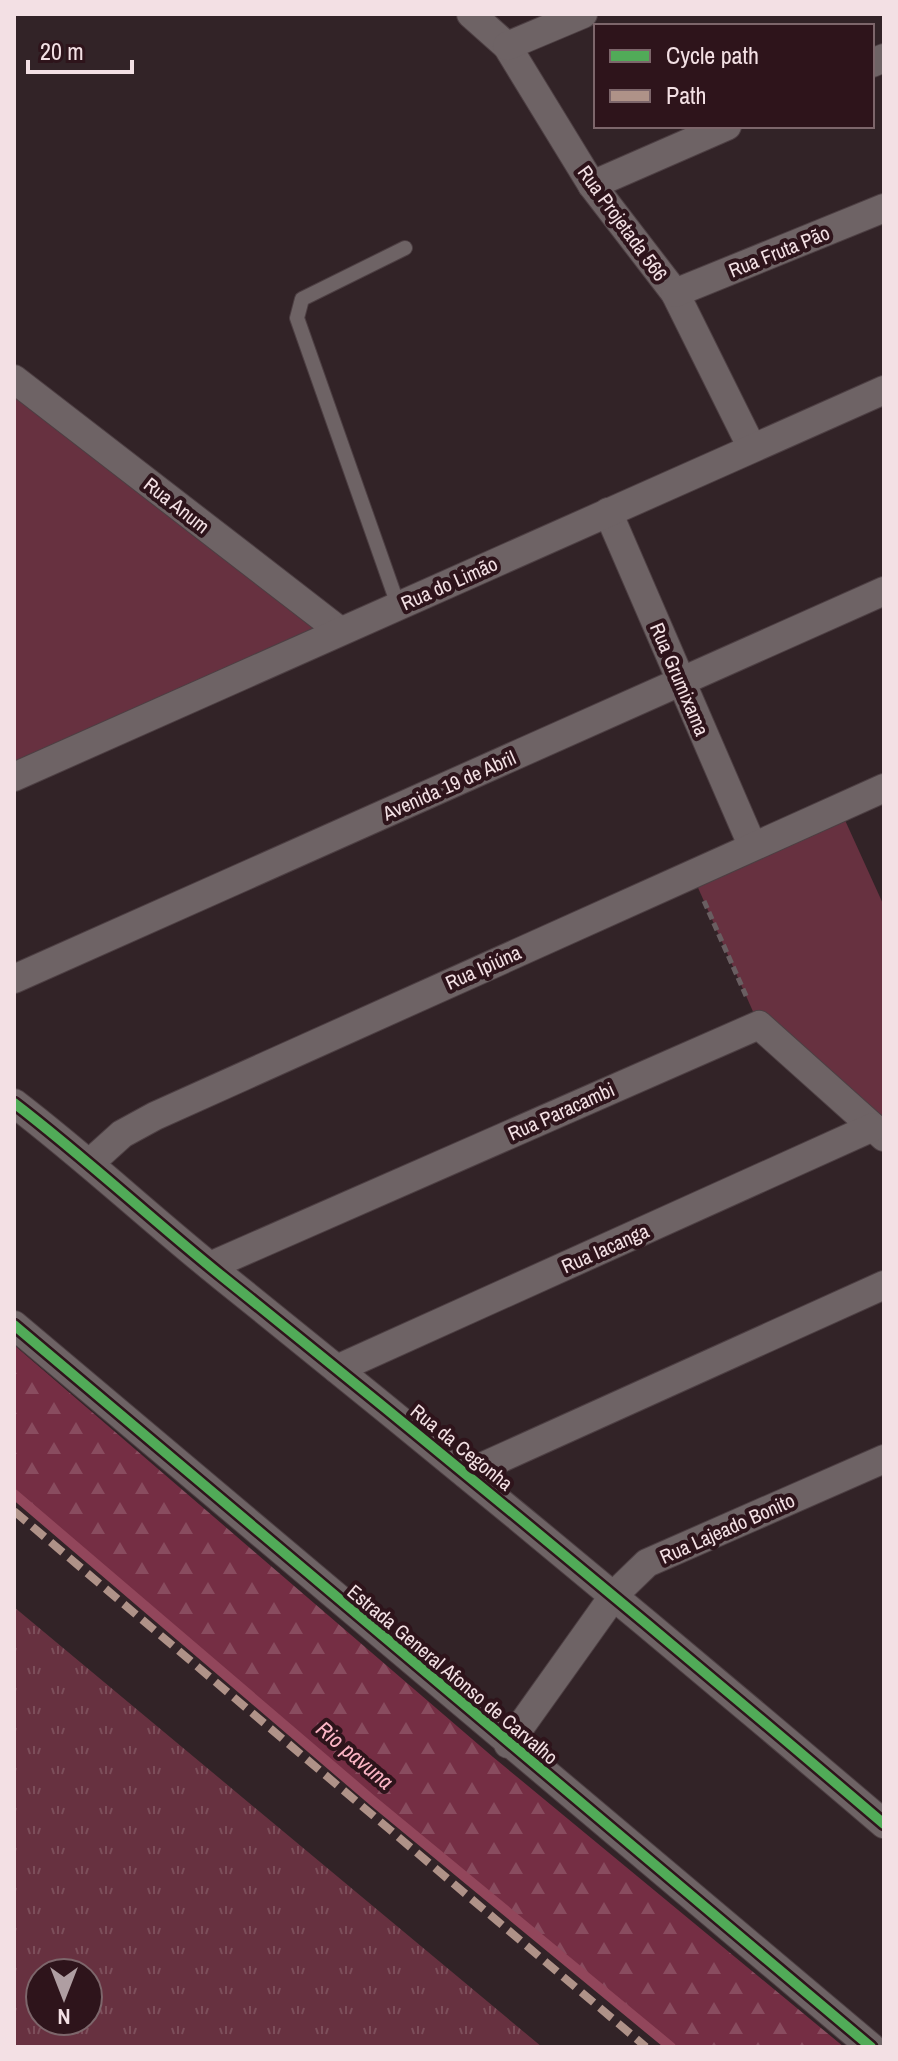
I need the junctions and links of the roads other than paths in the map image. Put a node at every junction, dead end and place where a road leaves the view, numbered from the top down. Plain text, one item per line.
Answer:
1 (471, 14) edge
2 (583, 14) edge
3 (507, 46) junction
4 (722, 128) edge
5 (592, 185) junction
6 (884, 208) edge
7 (405, 248) dead end
8 (675, 293) junction
9 (14, 379) edge
10 (884, 390) edge
11 (752, 448) junction
12 (608, 512) junction
13 (884, 591) edge
14 (398, 605) junction
15 (340, 631) junction
16 (681, 681) junction
17 (14, 777) edge
18 (884, 788) edge
19 (752, 845) junction
20 (14, 979) edge
21 (14, 1103) edge
22 (878, 1132) edge
23 (91, 1162) junction
24 (210, 1266) junction
25 (884, 1285) edge
26 (14, 1325) edge
27 (337, 1369) junction
28 (884, 1459) edge
29 (466, 1474) junction
30 (615, 1594) junction
31 (508, 1744) junction
32 (884, 1824) edge
33 (871, 2047) edge

1 - 3 street, Rua Projetada 566
2 - 3 street
3 - 5 street, Rua Projetada 566
4 - 5 street
5 - 8 street, Rua Projetada 566
6 - 8 street, Rua Fruta Pão
7 - 14 lane
8 - 11 street, Rua Projetada 566
9 - 15 street, Rua Anum
10 - 11 street, Rua do Limão
11 - 12 street, Rua do Limão
12 - 14 street, Rua do Limão
12 - 16 street, Rua Grumixama
13 - 16 street, Avenida 19 de Abril
14 - 15 street, Rua do Limão
15 - 17 street, Rua do Limão
16 - 19 street, Rua Grumixama
16 - 20 street, Avenida 19 de Abril
18 - 19 street, Rua Ipiúna
19 - 23 street, Rua Ipiúna
21 - 23 street, Rua da Cegonha
22 - 24 street, Rua Paracambi
22 - 27 street, Rua Iacanga
23 - 24 street, Rua da Cegonha
24 - 27 street, Rua da Cegonha
25 - 29 street
26 - 31 street, Estrada General Afonso de Carvalho
27 - 29 street, Rua da Cegonha
28 - 30 street, Rua Lajeado Bonito
29 - 30 street, Rua da Cegonha
30 - 31 street, Rua Lajeado Bonito
30 - 32 street, Rua da Cegonha
31 - 33 street, Estrada General Afonso de Carvalho

